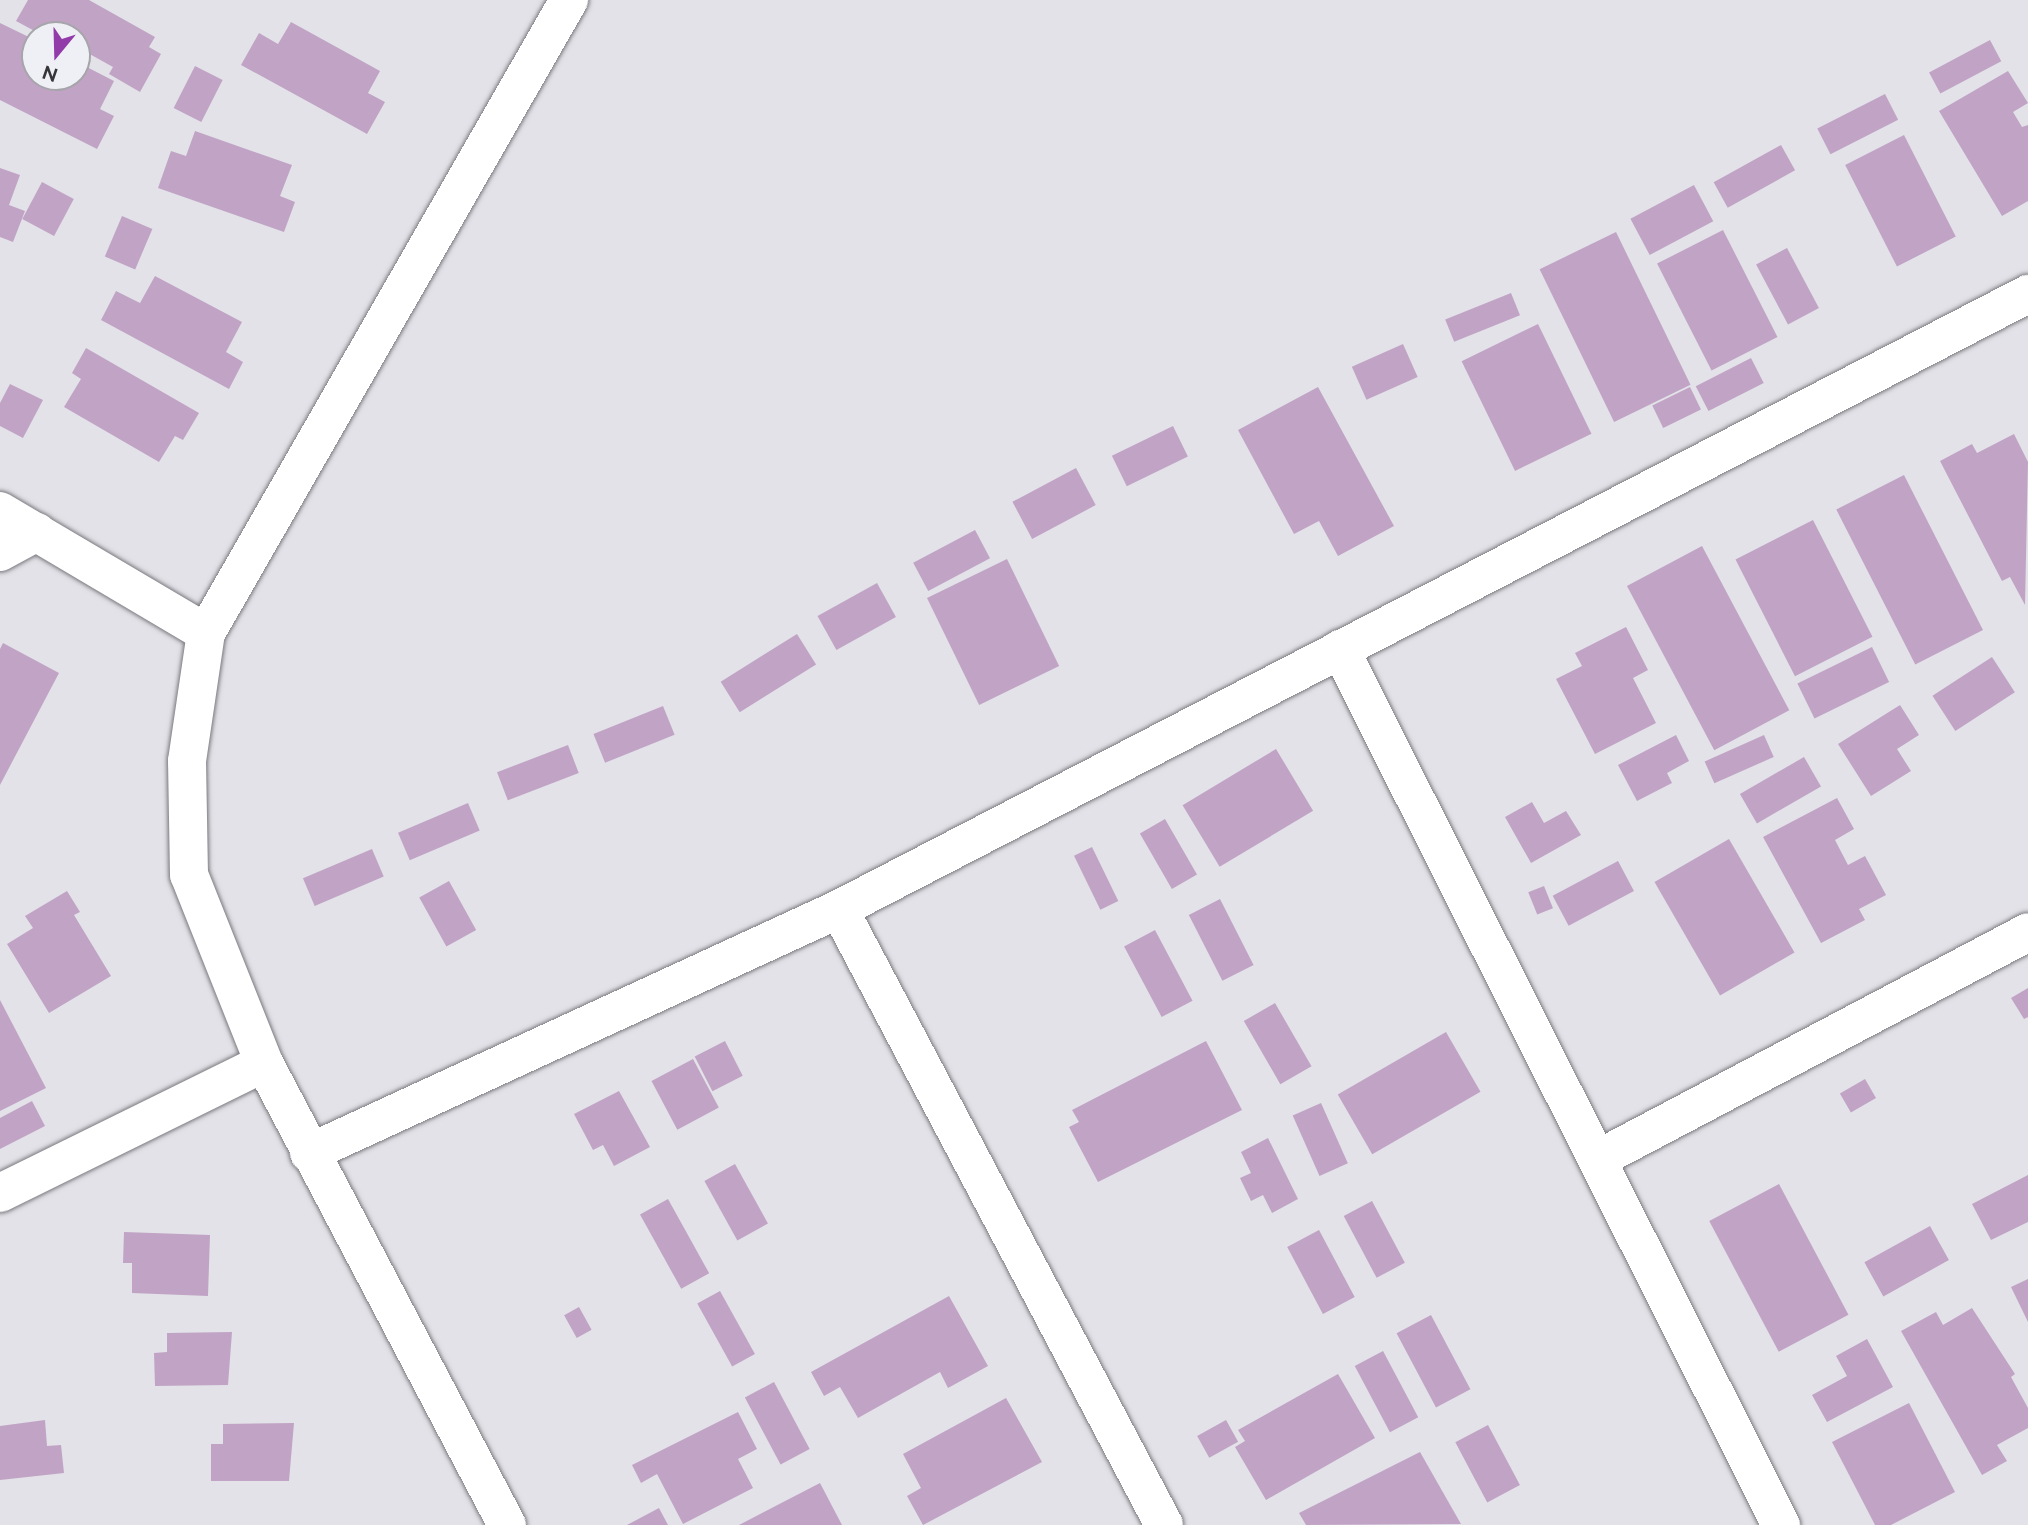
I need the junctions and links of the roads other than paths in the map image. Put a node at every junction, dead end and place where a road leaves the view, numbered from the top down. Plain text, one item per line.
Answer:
1 (569, 0) edge
2 (2028, 294) edge
3 (0, 511) edge
4 (37, 532) junction
5 (0, 552) edge
6 (206, 633) junction
7 (1340, 649) junction
8 (839, 909) junction
9 (2028, 932) edge
10 (264, 1063) junction
11 (309, 1153) junction
12 (1598, 1159) junction
13 (0, 1193) edge
14 (507, 1525) edge
15 (1164, 1525) edge
16 (1781, 1525) edge

1 - 6 street
2 - 7 street
3 - 4 street
4 - 5 street
4 - 6 street
6 - 10 street
7 - 8 street
7 - 12 street
8 - 11 street
8 - 15 street
9 - 12 street
10 - 11 street
10 - 13 street
11 - 14 street
12 - 16 street

